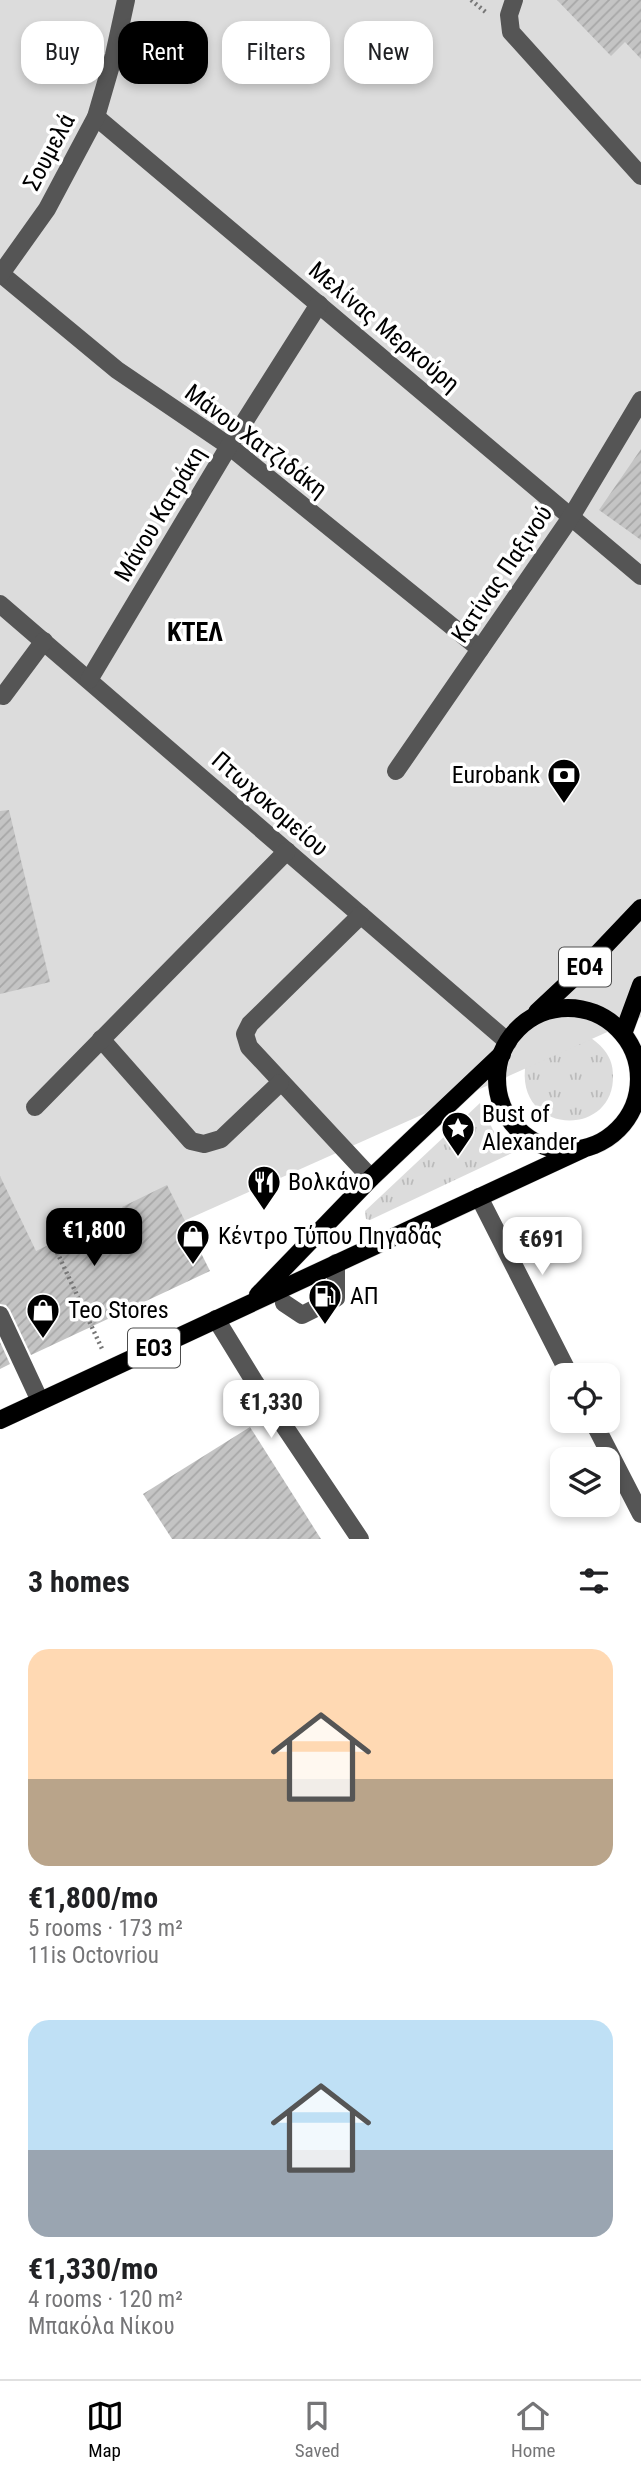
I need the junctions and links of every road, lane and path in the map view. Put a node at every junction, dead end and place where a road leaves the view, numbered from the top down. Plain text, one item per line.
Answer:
1 (126, 0) edge
2 (514, 0) edge
3 (96, 117) junction
4 (641, 176) edge
5 (1, 274) edge
6 (319, 304) junction
7 (641, 400) edge
8 (229, 446) junction
9 (571, 517) junction
10 (641, 576) edge
11 (0, 604) edge
12 (44, 641) junction
13 (480, 649) junction
14 (89, 680) junction
15 (3, 696) dead end
16 (396, 771) dead end
17 (287, 851) junction
18 (641, 908) edge
19 (361, 915) junction
20 (641, 985) edge
21 (527, 1022) junction
22 (631, 1037) edge
23 (102, 1039) junction
24 (505, 1048) junction
25 (280, 1083) junction
26 (35, 1107) dead end
27 (641, 1125) edge
28 (609, 1138) junction
29 (583, 1149) junction
30 (371, 1178) junction
31 (479, 1197) junction
32 (50, 1237) dead end
33 (336, 1263) junction
34 (251, 1303) junction
35 (284, 1303) dead end
36 (0, 1315) edge
37 (216, 1319) junction
38 (563, 1363) edge
39 (111, 1368) junction
40 (40, 1401) junction
41 (0, 1420) edge
42 (599, 1433) edge
43 (641, 1514) edge
44 (360, 1539) edge

1 - 3 street, Σουμελά
2 - 4 street
3 - 5 street, Σουμελά
3 - 6 street, Μελίνας Μερκούρη
5 - 8 street, Μάνου Χατζιδάκη
6 - 8 street, Μάνου Κατράκη
6 - 9 street, Μελίνας Μερκούρη
7 - 9 street, Κατίνας Παξινού
8 - 13 street, Μάνου Χατζιδάκη
8 - 14 street, Μάνου Κατράκη
9 - 10 street, Μελίνας Μερκούρη
9 - 13 street, Κατίνας Παξινού
11 - 12 street, Πτωχοκομείου
12 - 14 street, Πτωχοκομείου
12 - 15 street
13 - 16 street, Κατίνας Παξινού
14 - 17 street, Πτωχοκομείου
17 - 19 street, Πτωχοκομείου
17 - 23 street
18 - 21 main road, ΕΟ4
19 - 24 street, Πτωχοκομείου
19 - 25 street
20 - 22 main road, ΕΟ4
21 - 22 main road, ΕΟ3
21 - 24 main road, ΕΟ3
22 - 28 main road, ΕΟ3
23 - 25 street
23 - 26 street
24 - 29 main road, ΕΟ3
24 - 30 main road, ΕΟ3
25 - 30 street
27 - 28 main road, ΕΟ3
28 - 29 main road, ΕΟ3
29 - 31 main road, ΕΟ3
30 - 34 main road, ΕΟ3
31 - 33 main road, ΕΟ3
31 - 38 street
32 - 39 path
33 - 34 main road, ΕΟ3
33 - 35 street
34 - 37 main road, ΕΟ3
36 - 40 street
37 - 39 main road, ΕΟ3
37 - 44 street
39 - 40 main road, ΕΟ3
40 - 41 main road, ΕΟ3
42 - 43 street

